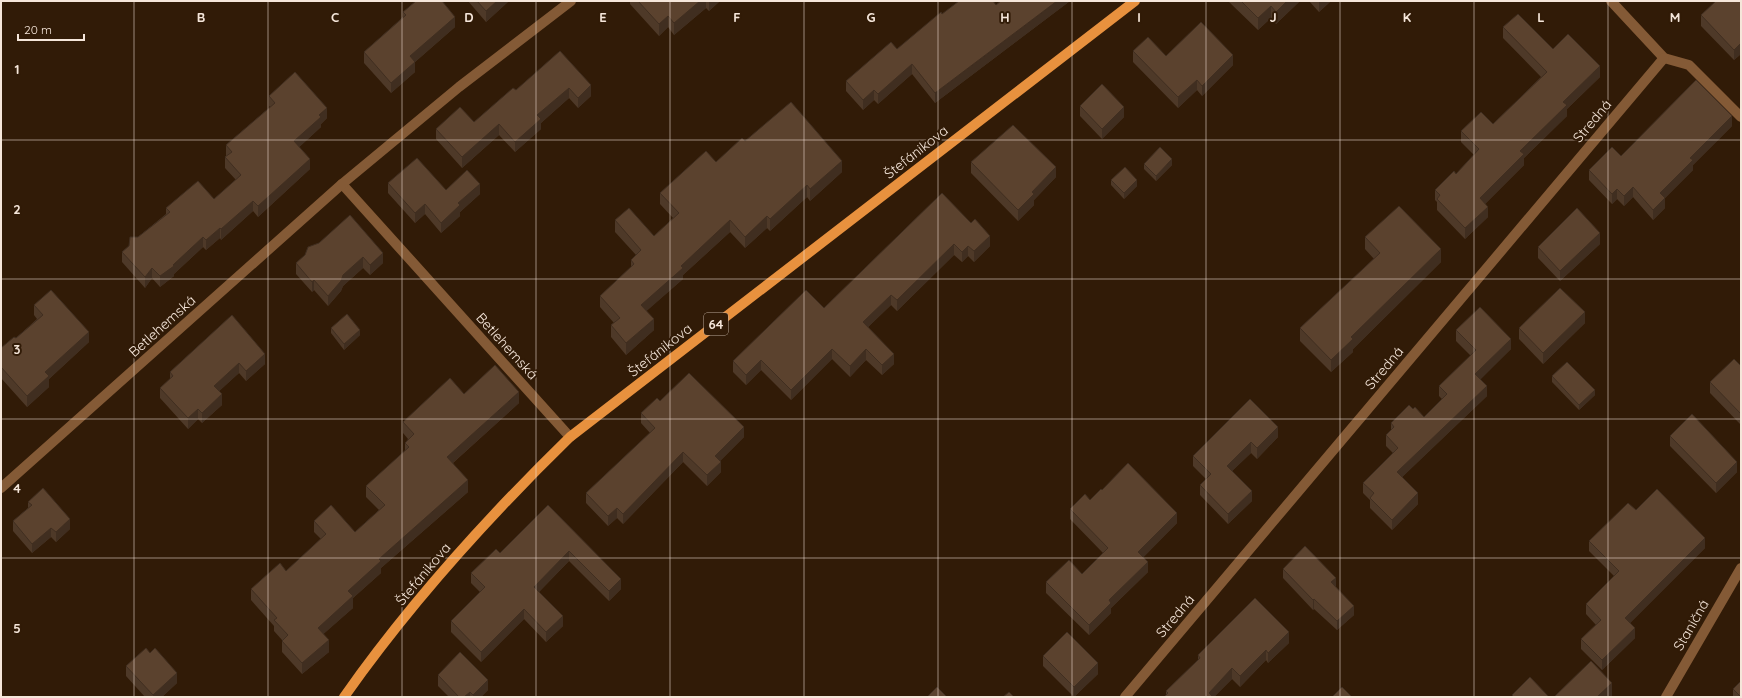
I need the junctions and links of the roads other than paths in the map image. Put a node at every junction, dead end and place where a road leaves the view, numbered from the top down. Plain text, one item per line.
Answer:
1 (571, 1) edge
2 (1135, 1) edge
3 (1611, 1) edge
4 (1664, 58) junction
5 (1741, 117) edge
6 (342, 184) junction
7 (570, 437) junction
8 (1, 488) edge
9 (1741, 568) edge
10 (344, 697) edge
11 (1125, 697) edge
12 (1666, 697) edge

1 - 6 street, Betlehemská
2 - 7 main road, Štefánikova / 64
3 - 4 street
4 - 5 street
4 - 11 street, Stredná
6 - 7 street, Betlehemská
6 - 8 street, Betlehemská
7 - 10 main road, Štefánikova / 64
9 - 12 street, Staničná

